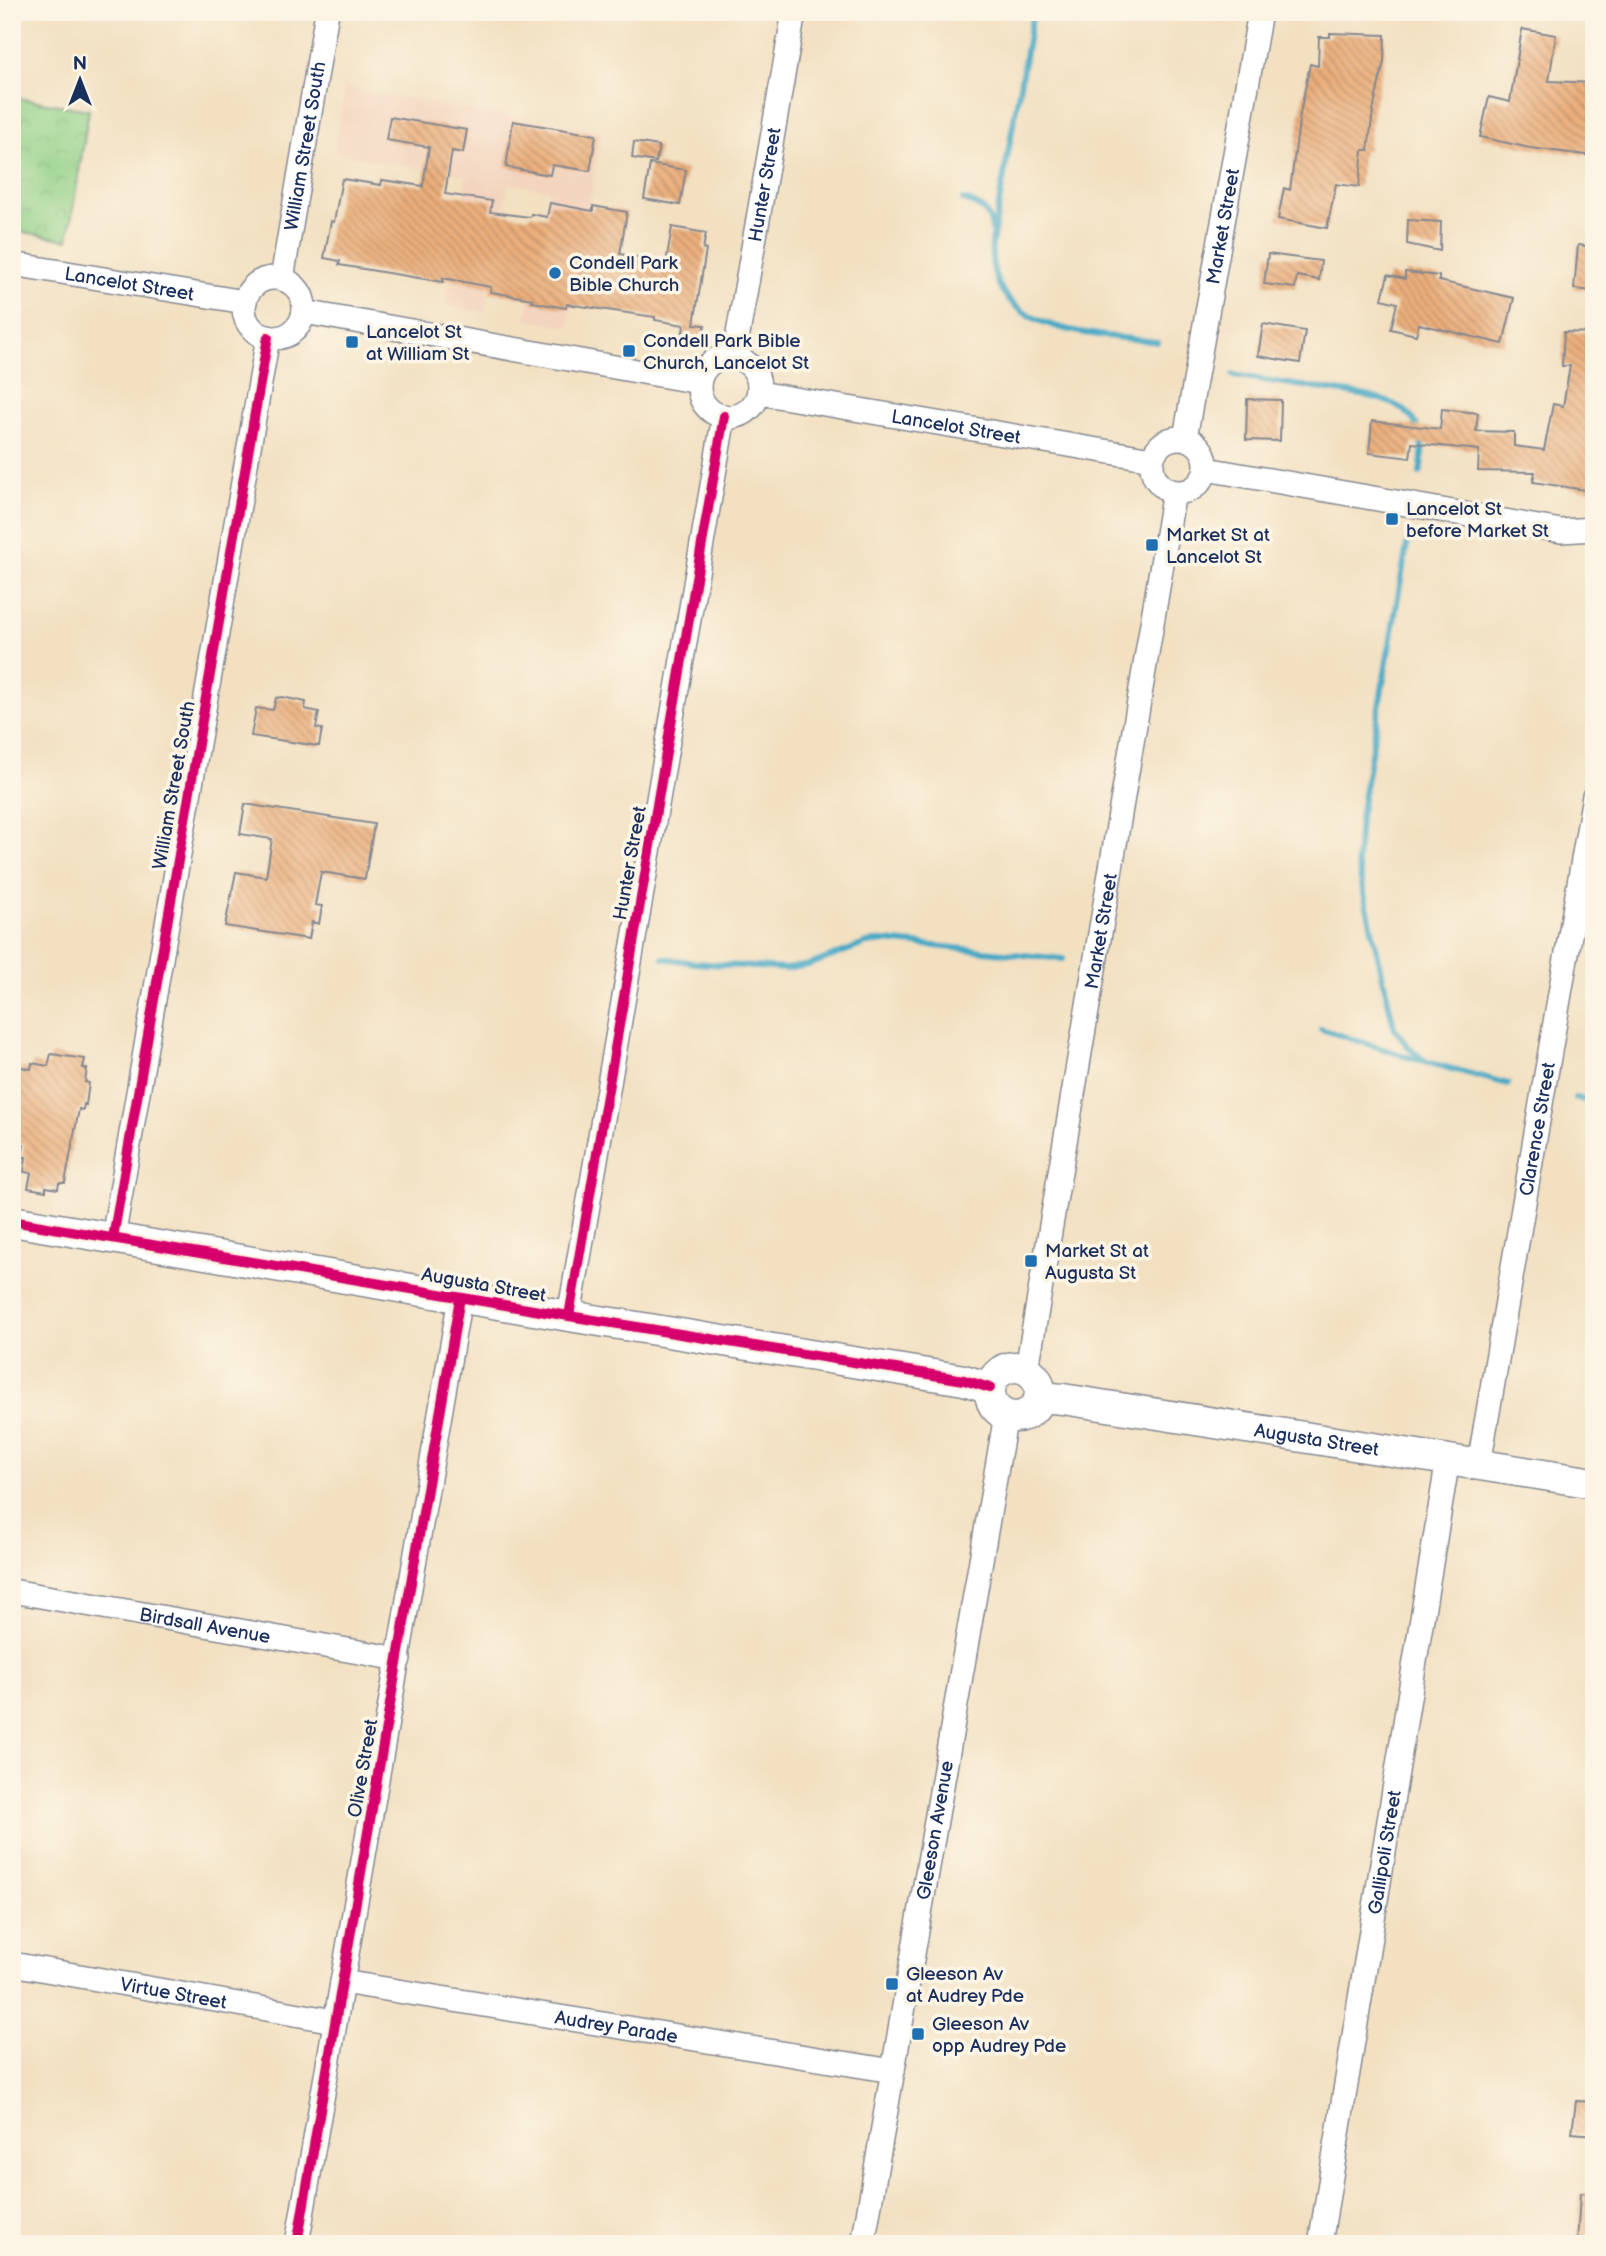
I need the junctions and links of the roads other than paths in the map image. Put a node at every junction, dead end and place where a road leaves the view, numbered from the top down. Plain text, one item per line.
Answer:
1 (327, 12) edge
2 (794, 12) edge
3 (1260, 12) edge
4 (12, 264) edge
5 (282, 279) junction
6 (245, 302) junction
7 (304, 312) junction
8 (268, 337) junction
9 (734, 357) junction
10 (699, 382) junction
11 (759, 393) junction
12 (724, 416) junction
13 (1185, 438) junction
14 (1152, 459) junction
15 (1206, 469) junction
16 (1174, 492) junction
17 (1594, 528) edge
18 (1561, 531) junction
19 (1594, 546) edge
20 (1594, 796) edge
21 (12, 1221) edge
22 (113, 1238) junction
23 (460, 1298) junction
24 (569, 1316) junction
25 (1027, 1369) junction
26 (990, 1388) junction
27 (1040, 1397) junction
28 (1006, 1415) junction
29 (1448, 1459) junction
30 (1479, 1464) junction
31 (1594, 1483) edge
32 (12, 1591) edge
33 (399, 1659) junction
34 (12, 1964) edge
35 (342, 1982) junction
36 (334, 2021) junction
37 (894, 2071) junction
38 (297, 2244) edge
39 (863, 2244) edge
40 (1320, 2244) edge

1 - 5 street, William Street South
2 - 9 street, Hunter Street
3 - 13 street, Market Street
4 - 6 street, Lancelot Street
5 - 6 street
5 - 7 street
6 - 8 street
7 - 8 street
7 - 10 street
8 - 22 street, William Street South
9 - 10 street
9 - 11 street
10 - 12 street
11 - 12 street
11 - 14 street, Lancelot Street
12 - 24 street, Hunter Street
13 - 14 street
13 - 15 street
14 - 16 street
15 - 16 street
15 - 18 street
16 - 25 street, Market Street
17 - 18 street
18 - 19 street
20 - 30 street, Clarence Street
21 - 22 street, Augusta Street
22 - 23 street, Augusta Street
23 - 24 street, Augusta Street
23 - 33 street, Olive Street
24 - 26 street, Augusta Street
25 - 26 street
25 - 27 street
26 - 28 street
27 - 28 street
27 - 29 street, Augusta Street
28 - 37 street, Gleeson Avenue
29 - 30 street, Augusta Street
29 - 40 street, Gallipoli Street
30 - 31 street, Augusta Street
32 - 33 street, Birdsall Avenue
33 - 35 street, Olive Street
34 - 36 street, Virtue Street
35 - 36 street, Olive Street
35 - 37 street, Audrey Parade
36 - 38 street, Olive Street
37 - 39 street, Gleeson Avenue

